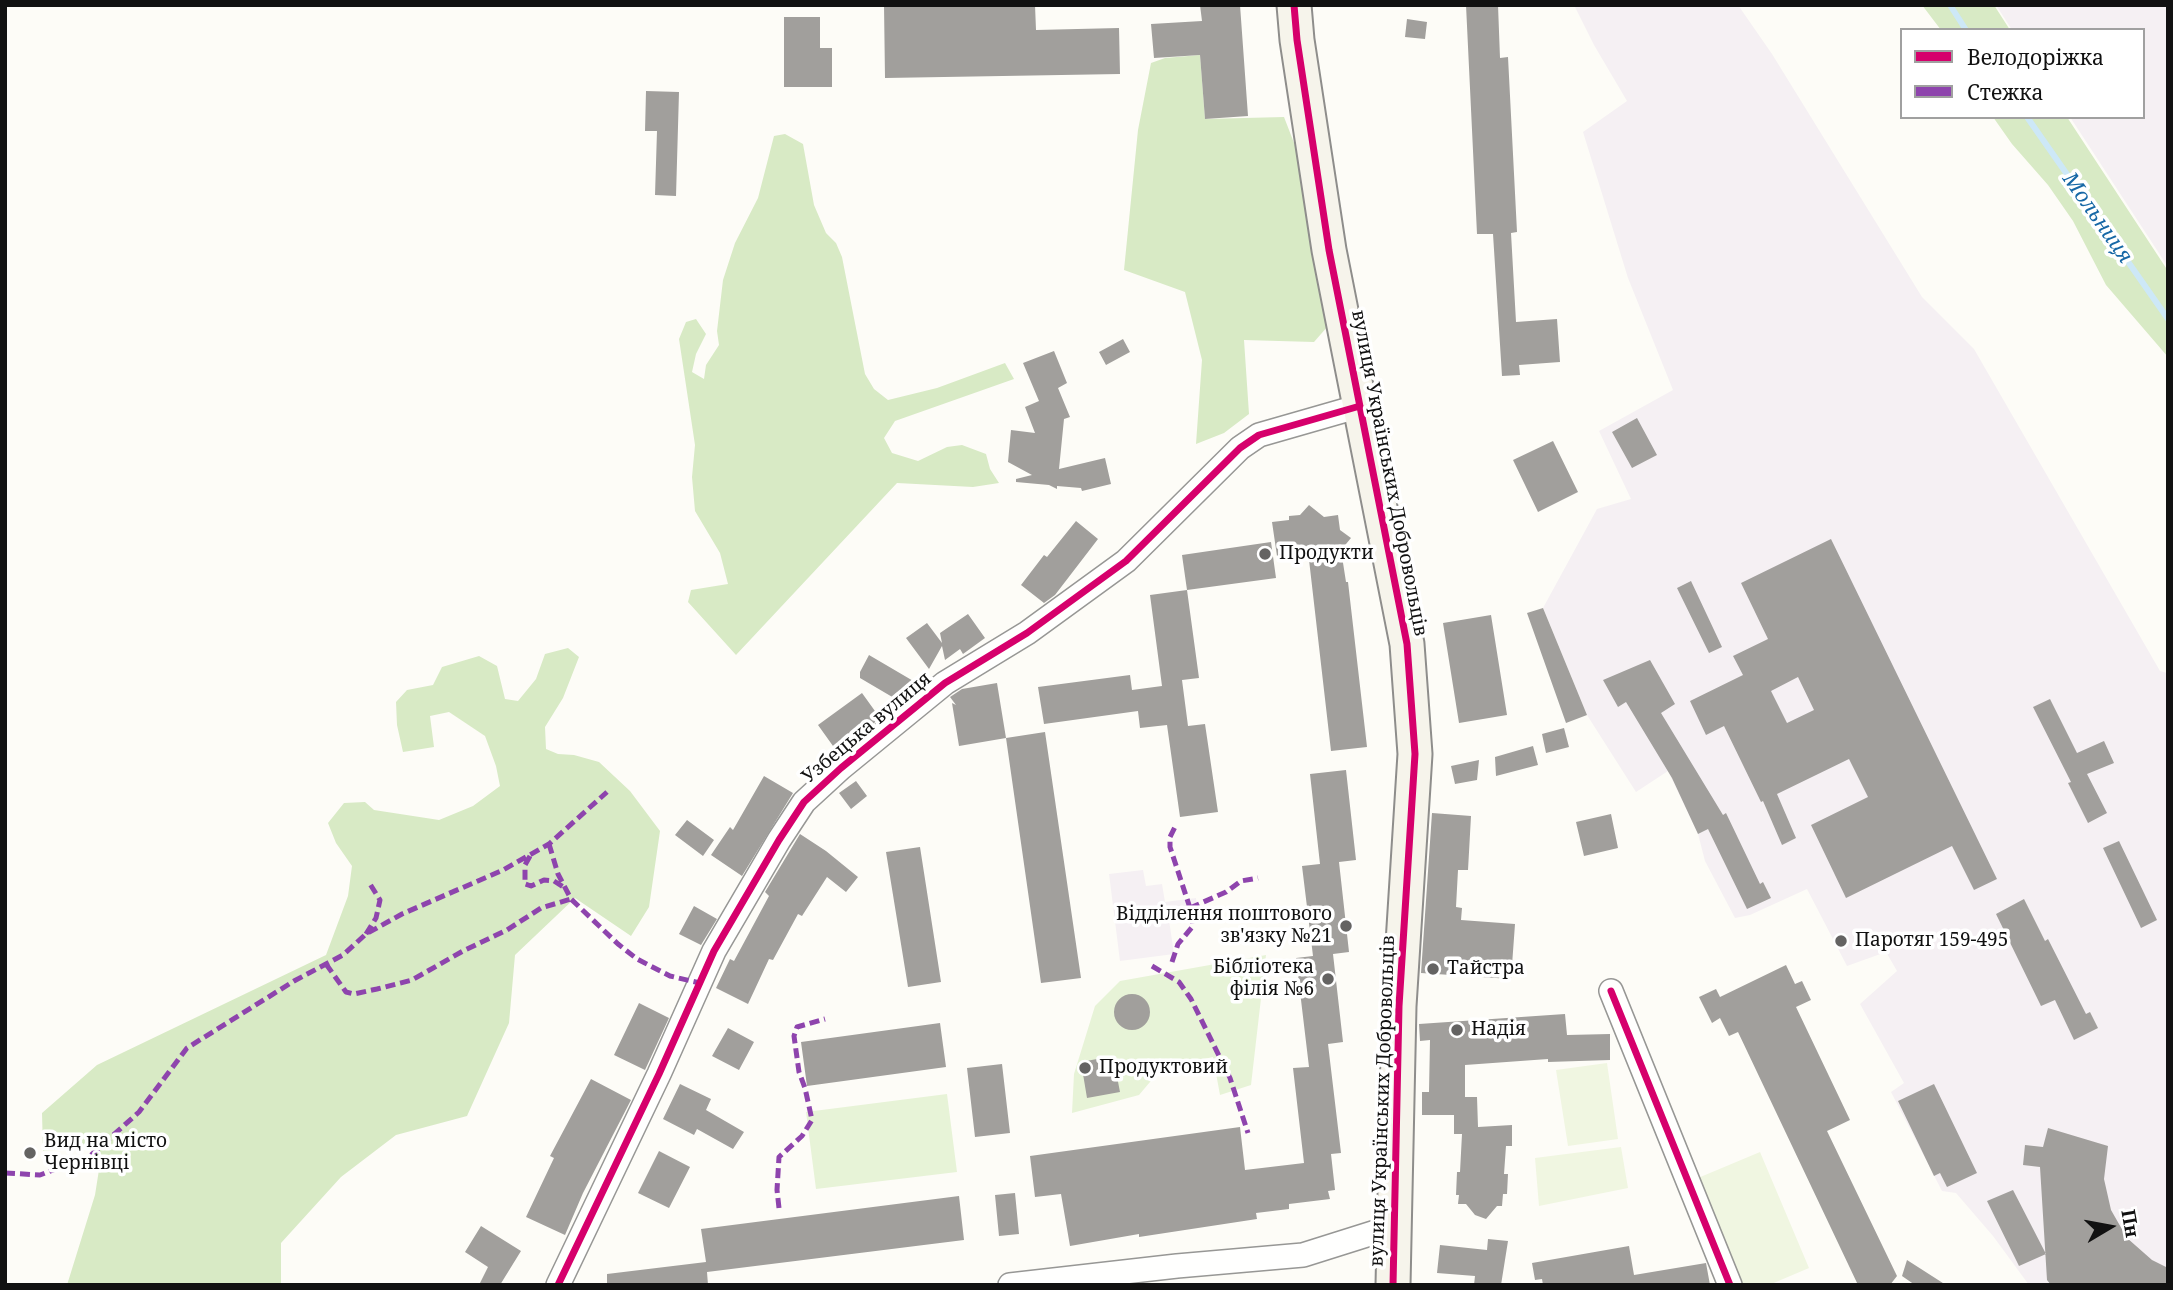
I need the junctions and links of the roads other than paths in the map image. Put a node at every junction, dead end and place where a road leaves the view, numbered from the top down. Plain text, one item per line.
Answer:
1 (1294, 5) edge
2 (1360, 406) junction
3 (1611, 991) dead end
4 (1395, 1226) junction
5 (558, 1285) edge
6 (1010, 1285) edge
7 (1393, 1285) edge
8 (1730, 1285) edge

1 - 2 street, вулиця Українських Добровольців
2 - 4 street, вулиця Українських Добровольців
2 - 5 street, Узбецька вулиця
3 - 8 street
4 - 6 street
4 - 7 street, вулиця Українських Добровольців

